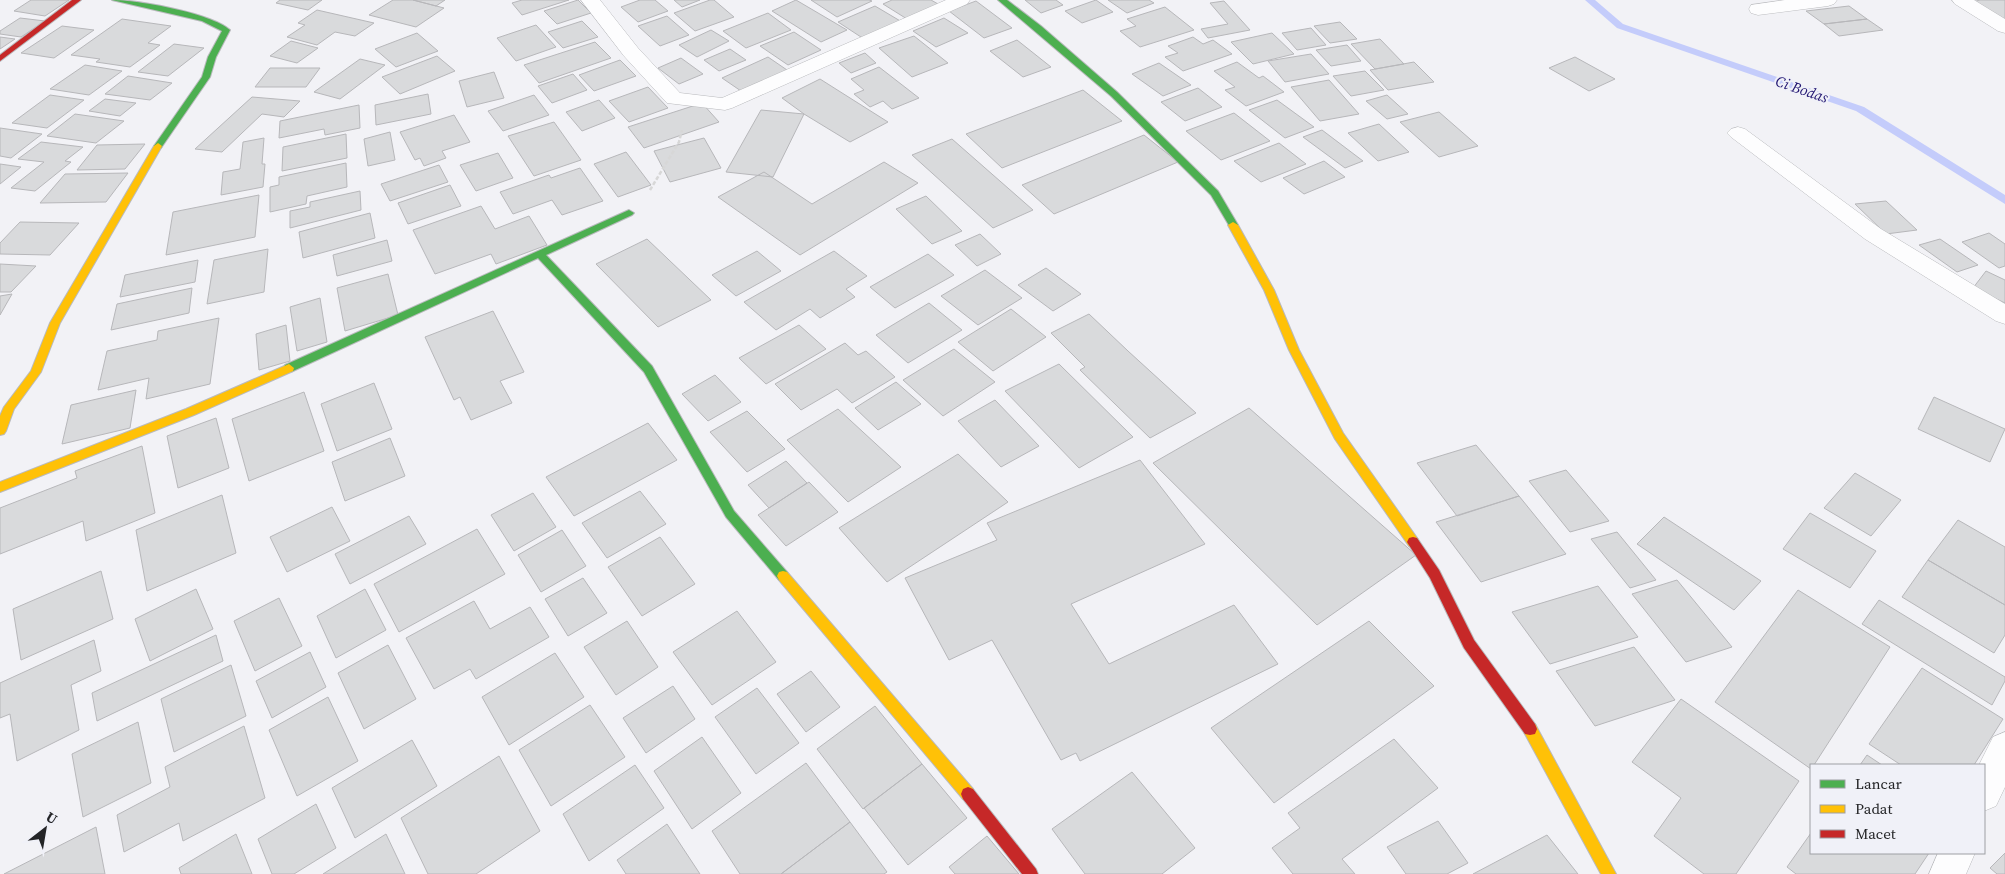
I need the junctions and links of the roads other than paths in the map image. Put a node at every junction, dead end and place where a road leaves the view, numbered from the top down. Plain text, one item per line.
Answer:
1 (77, 0) edge
2 (116, 0) edge
3 (590, 0) edge
4 (961, 0) edge
5 (1002, 0) edge
6 (1828, 0) edge
7 (1961, 0) edge
8 (1758, 9) dead end
9 (2005, 27) edge
10 (0, 59) edge
11 (1738, 133) dead end
12 (629, 212) road end
13 (539, 253) junction
14 (2005, 315) edge
15 (0, 431) edge
16 (0, 487) edge
17 (2005, 748) edge
18 (1985, 792) edge
19 (1957, 854) edge
20 (1031, 874) edge
21 (1609, 874) edge
22 (1947, 874) edge

1 - 10 street
2 - 15 street
3 - 4 street
5 - 21 street
6 - 8 street
7 - 9 street
11 - 14 street
12 - 13 street
13 - 16 street
13 - 20 street
17 - 18 street
19 - 22 street

